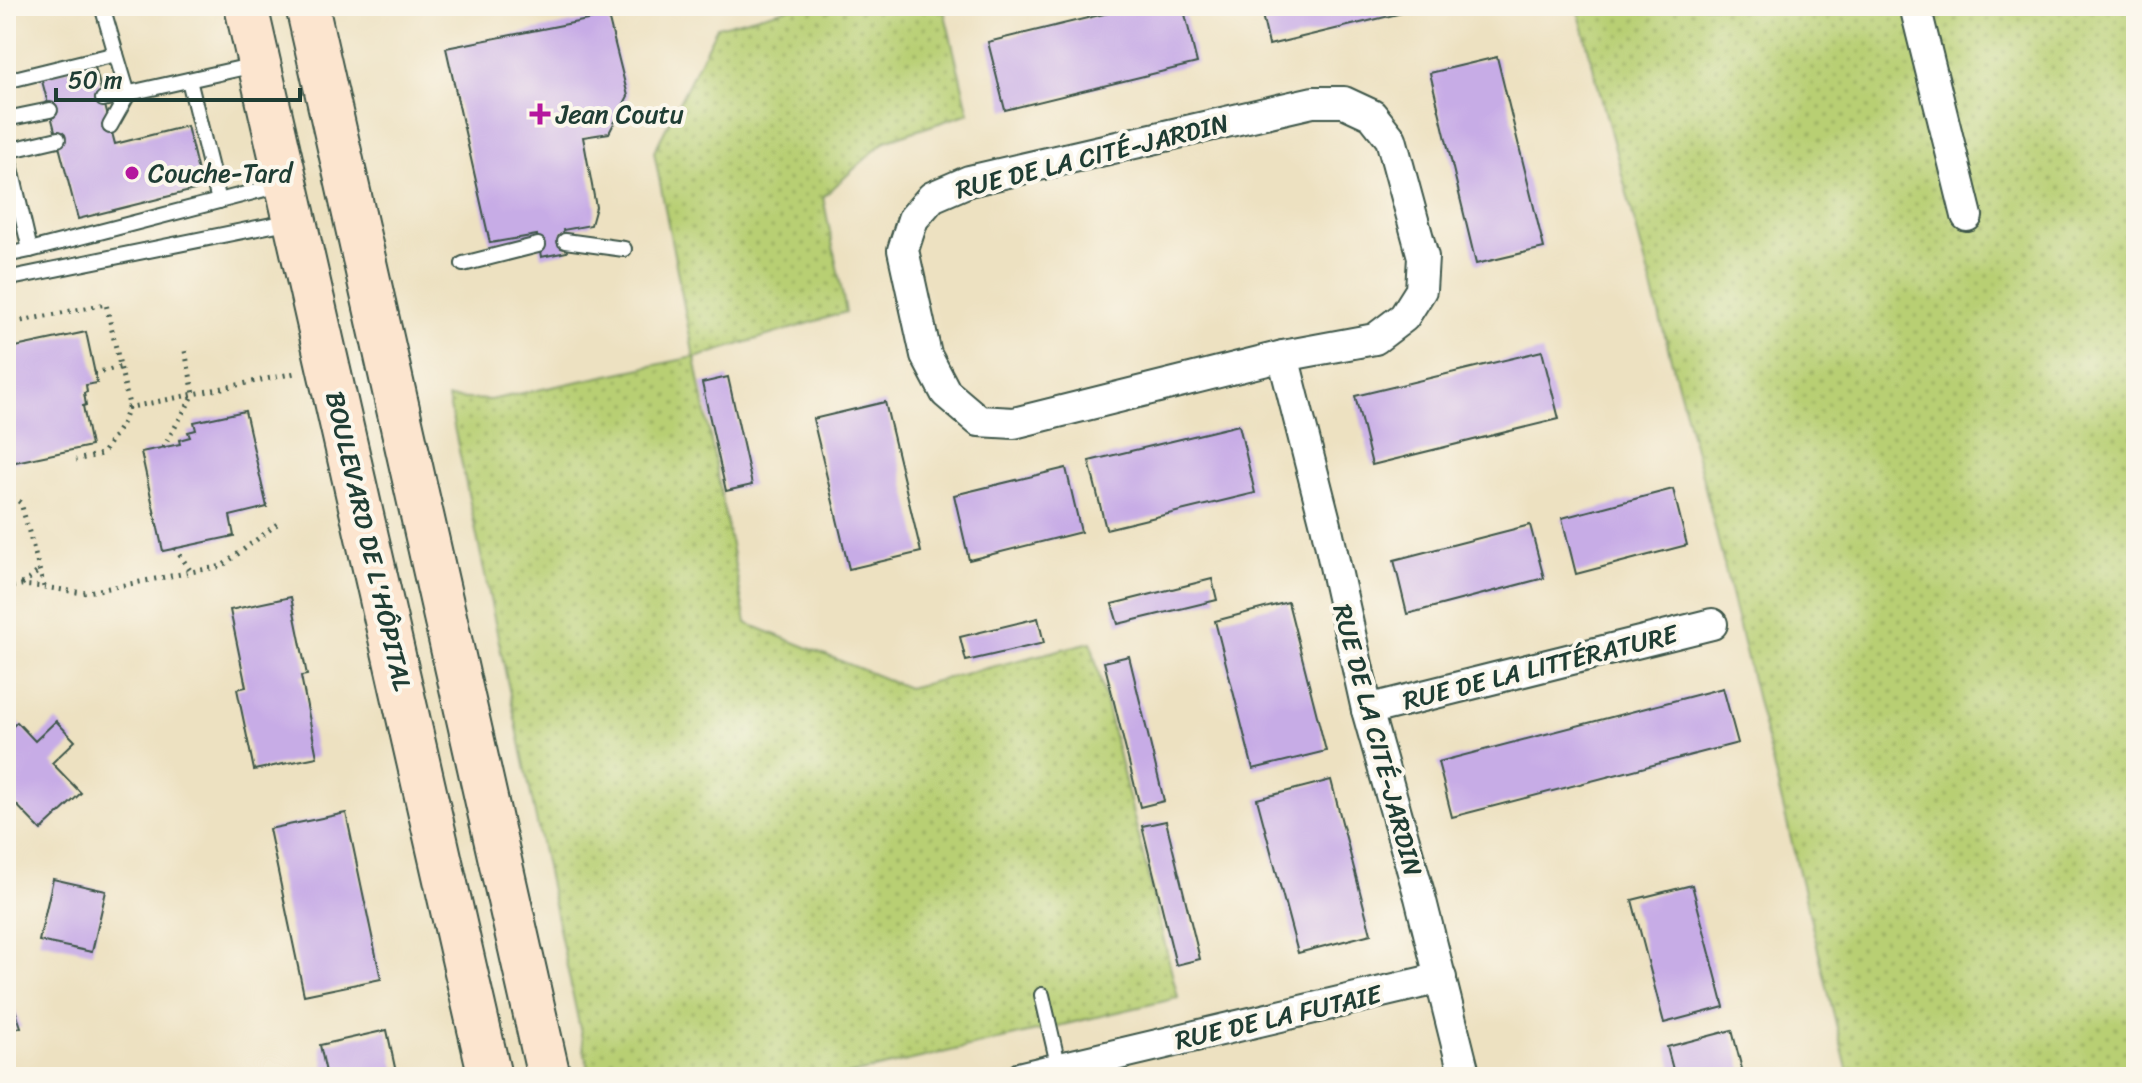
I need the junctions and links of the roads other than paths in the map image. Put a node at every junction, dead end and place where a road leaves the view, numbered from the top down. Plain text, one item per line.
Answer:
1 (102, 6) edge
2 (246, 6) edge
3 (307, 6) edge
4 (1915, 6) edge
5 (116, 54) junction
6 (260, 63) junction
7 (189, 80) junction
8 (6, 81) edge
9 (128, 94) junction
10 (103, 99) dead end
11 (50, 110) dead end
12 (6, 119) edge
13 (110, 126) dead end
14 (58, 139) dead end
15 (6, 150) edge
16 (219, 201) junction
17 (292, 202) junction
18 (1967, 216) dead end
19 (565, 241) dead end
20 (538, 245) dead end
21 (624, 249) dead end
22 (30, 250) junction
23 (6, 255) edge
24 (463, 264) dead end
25 (6, 279) edge
26 (1283, 356) junction
27 (1712, 624) dead end
28 (1367, 710) junction
29 (1441, 978) junction
30 (1042, 995) dead end
31 (1059, 1068) junction
32 (490, 1077) edge
33 (549, 1077) edge
34 (1022, 1077) edge
35 (1465, 1077) edge

1 - 5 lane
2 - 6 main road, BOULEVARD DE L'HÔPITAL
3 - 33 main road
4 - 18 street
5 - 8 lane
5 - 9 lane
6 - 7 lane
6 - 17 main road, BOULEVARD DE L'HÔPITAL
7 - 9 lane
7 - 16 lane
9 - 10 lane
9 - 13 lane
11 - 12 lane
14 - 15 lane
15 - 22 lane
16 - 17 lane
16 - 22 lane
17 - 25 lane
17 - 32 main road, BOULEVARD DE L'HÔPITAL
19 - 21 lane
20 - 24 lane
22 - 23 lane
26 - 26 street, RUE DE LA CITÉ-JARDIN
26 - 28 street, RUE DE LA CITÉ-JARDIN
27 - 28 street, RUE DE LA LITTÉRATURE
28 - 29 street, RUE DE LA CITÉ-JARDIN
29 - 31 street, RUE DE LA FUTAIE
29 - 35 street, RUE DE LA CITÉ-JARDIN
30 - 31 lane
31 - 34 street, RUE DE LA FUTAIE

